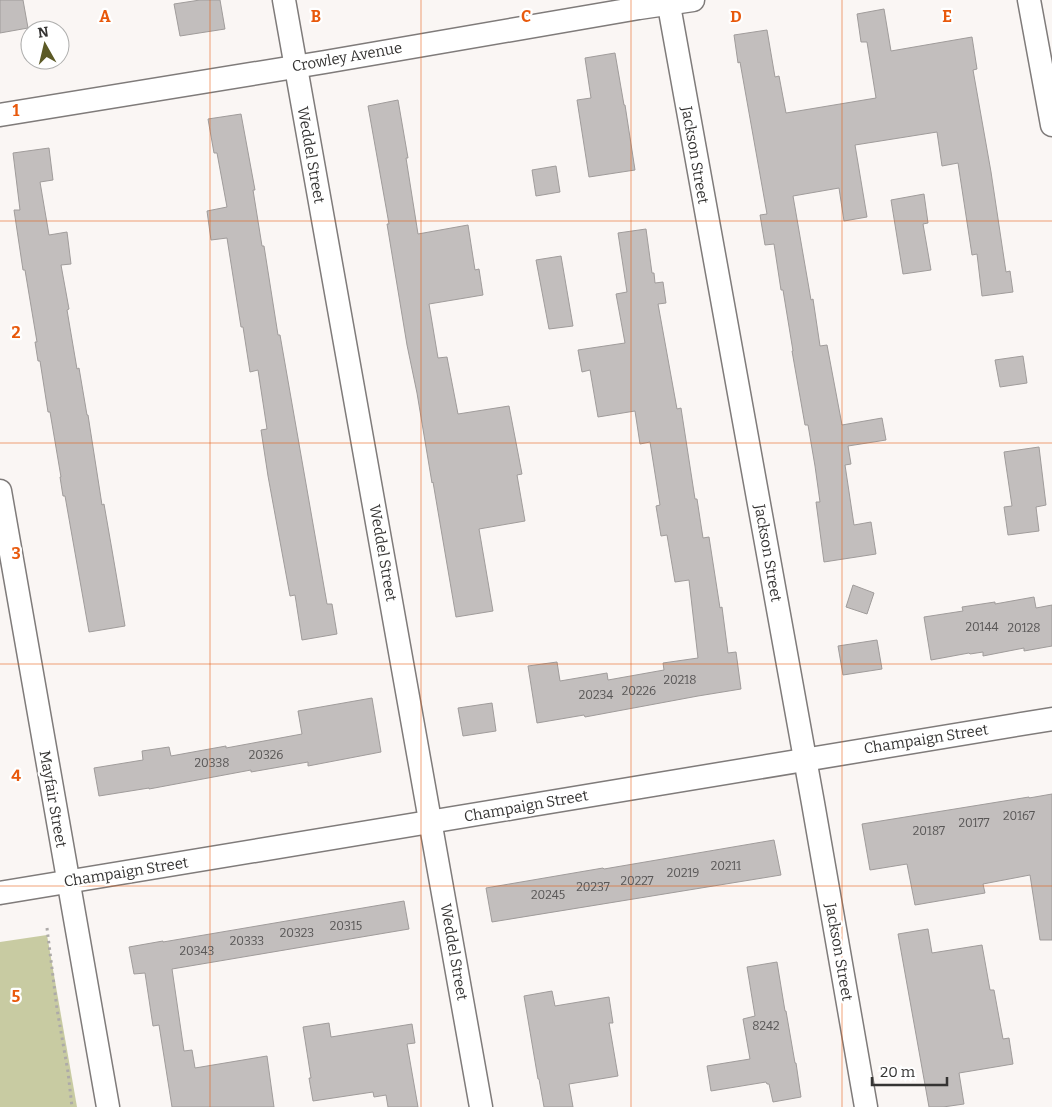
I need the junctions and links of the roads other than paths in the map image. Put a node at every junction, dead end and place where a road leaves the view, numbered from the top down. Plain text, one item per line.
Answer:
1 (284, 0) edge
2 (693, 0) edge
3 (1030, 0) edge
4 (668, 2) edge
5 (296, 66) junction
6 (0, 114) edge
7 (1052, 125) edge
8 (0, 491) edge
9 (1052, 719) edge
10 (804, 759) junction
11 (431, 822) junction
12 (68, 882) junction
13 (0, 893) edge
14 (108, 1107) edge
15 (481, 1107) edge
16 (866, 1107) edge

1 - 5 street, Weddel Street
2 - 4 street, Crowley Avenue
3 - 7 street
4 - 5 street, Crowley Avenue
4 - 10 street, Jackson Street
5 - 6 street, Crowley Avenue
5 - 11 street, Weddel Street
8 - 12 street, Mayfair Street
9 - 10 street, Champaign Street
10 - 11 street, Champaign Street
10 - 16 street, Jackson Street
11 - 12 street, Champaign Street
11 - 15 street, Weddel Street
12 - 13 street, Champaign Street
12 - 14 street, Mayfair Street

